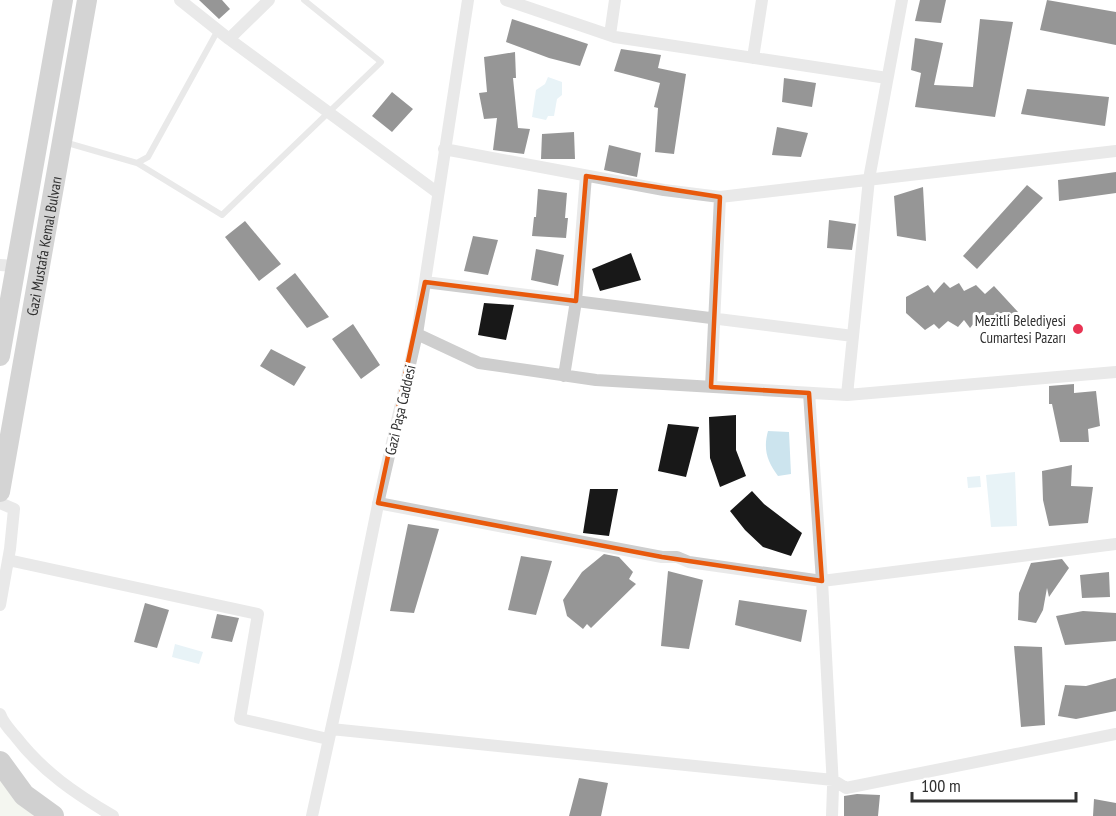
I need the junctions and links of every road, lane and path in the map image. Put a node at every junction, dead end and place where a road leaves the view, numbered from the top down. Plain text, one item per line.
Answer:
1 (63, 0) edge
2 (87, 0) edge
3 (180, 0) edge
4 (269, 0) edge
5 (304, 0) edge
6 (468, 0) edge
7 (506, 0) edge
8 (615, 0) edge
9 (762, 0) edge
10 (902, 0) edge
11 (218, 30) junction
12 (610, 35) junction
13 (229, 39) junction
14 (753, 58) junction
15 (887, 78) junction
16 (329, 112) junction
17 (62, 141) junction
18 (444, 149) junction
19 (1116, 151) edge
20 (137, 163) junction
21 (586, 176) junction
22 (869, 179) junction
23 (438, 193) junction
24 (720, 197) junction
25 (8, 266) edge
26 (425, 282) junction
27 (576, 301) junction
28 (714, 319) junction
29 (417, 334) junction
30 (853, 336) junction
31 (0, 356) edge
32 (1116, 372) edge
33 (564, 376) junction
34 (711, 387) junction
35 (809, 393) junction
36 (847, 395) junction
37 (0, 492) edge
38 (0, 502) edge
39 (378, 503) junction
40 (1116, 544) edge
41 (8, 560) junction
42 (822, 581) junction
43 (0, 605) edge
44 (0, 714) edge
45 (330, 734) junction
46 (1116, 734) edge
47 (0, 762) edge
48 (833, 780) junction
49 (53, 816) edge
50 (113, 816) edge
51 (312, 816) edge
52 (832, 816) edge

1 - 25 highway, Gazi Mustafa Kemal Bulvarı
2 - 17 highway, Gazi Mustafa Kemal Bulvarı
3 - 11 street
4 - 13 street
5 - 16 lane
6 - 18 street, Gazi Paşa Caddesi
7 - 12 street
8 - 12 street
9 - 14 street
10 - 15 street
11 - 13 street
11 - 20 lane
12 - 14 street
13 - 16 street
14 - 15 street
15 - 22 street
16 - 20 lane
16 - 23 street
17 - 20 lane
17 - 37 highway, Gazi Mustafa Kemal Bulvarı
18 - 21 street
18 - 23 street, Gazi Paşa Caddesi
19 - 22 street
21 - 24 street
21 - 27 street
22 - 24 street
22 - 30 street
23 - 26 street, Gazi Paşa Caddesi
24 - 28 street
25 - 31 highway, Gazi Mustafa Kemal Bulvarı
26 - 27 street
26 - 29 street, Gazi Paşa Caddesi
27 - 28 street
27 - 33 street
28 - 30 street
28 - 34 street
29 - 33 street
29 - 39 street, Gazi Paşa Caddesi
30 - 36 street
32 - 36 street
33 - 34 street
34 - 35 street
35 - 36 street
35 - 42 street
38 - 41 street
39 - 42 street
39 - 45 street, Gazi Paşa Caddesi
40 - 42 street
41 - 43 street
41 - 45 street
42 - 48 street
44 - 50 street
45 - 48 street
45 - 51 street, Gazi Paşa Caddesi
46 - 48 street
47 - 49 highway
48 - 52 street

